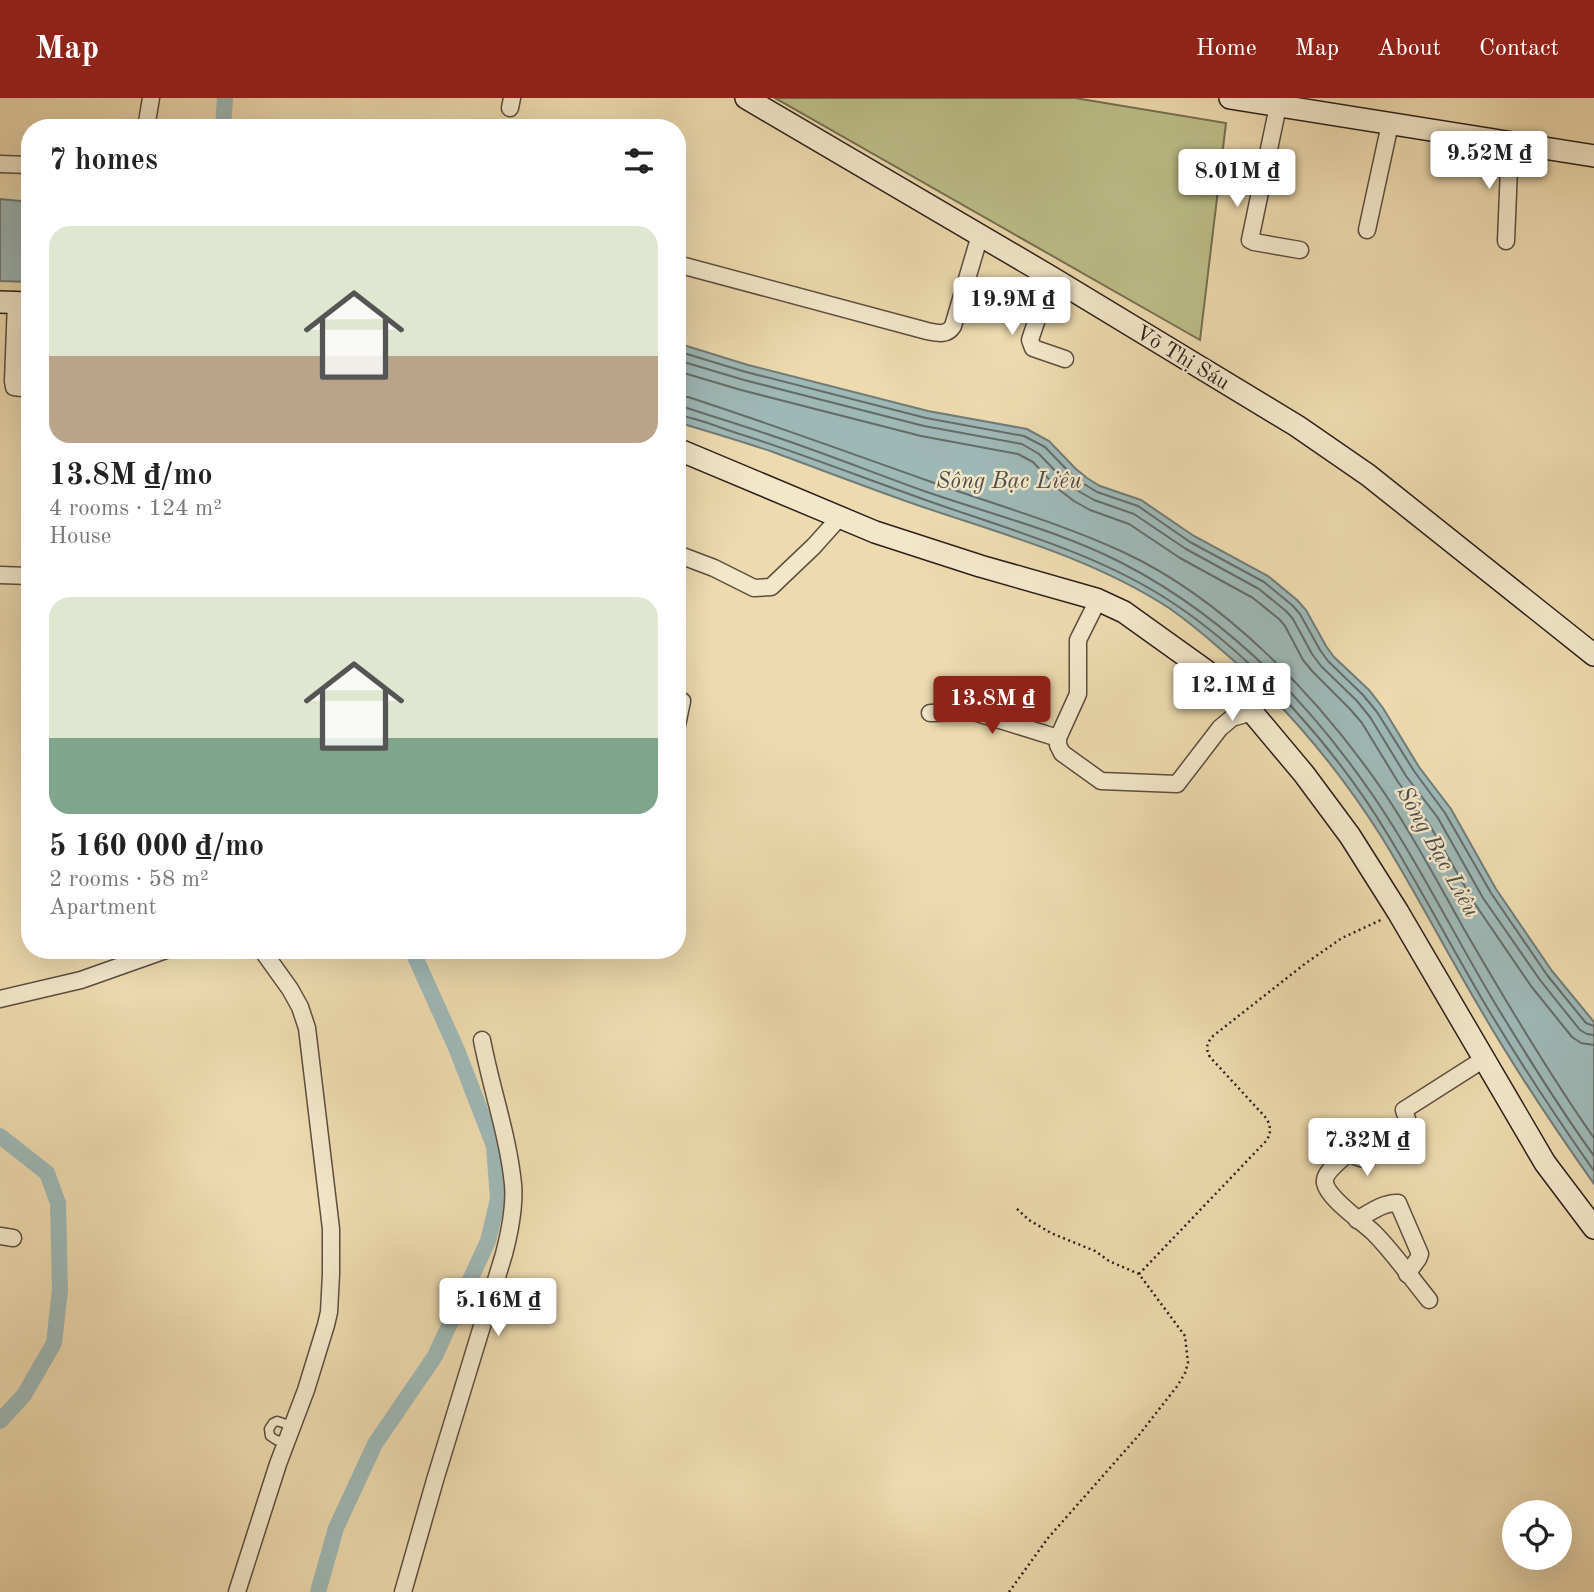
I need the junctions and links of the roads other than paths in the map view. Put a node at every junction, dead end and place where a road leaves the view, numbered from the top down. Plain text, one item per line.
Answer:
1 (151, 98) edge
2 (746, 98) edge
3 (1230, 98) edge
4 (1307, 104) edge
5 (1278, 106) junction
6 (148, 119) edge
7 (1390, 124) junction
8 (1510, 143) junction
9 (1594, 156) edge
10 (0, 164) edge
11 (21, 165) edge
12 (1367, 230) dead end
13 (980, 235) junction
14 (1506, 241) dead end
15 (1300, 250) dead end
16 (686, 266) edge
17 (1051, 277) junction
18 (15, 302) edge
19 (1065, 359) dead end
20 (21, 388) edge
21 (686, 453) edge
22 (840, 517) junction
23 (686, 557) edge
24 (0, 575) edge
25 (21, 576) edge
26 (1098, 600) junction
27 (1594, 655) edge
28 (1252, 712) junction
29 (930, 713) dead end
30 (1058, 738) junction
31 (140, 959) edge
32 (268, 959) edge
33 (0, 999) edge
34 (482, 1040) dead end
35 (1483, 1059) junction
36 (1357, 1220) junction
37 (1594, 1228) edge
38 (1407, 1274) junction
39 (1429, 1300) dead end
40 (237, 1592) edge
41 (402, 1592) edge

1 - 6 street
2 - 13 main road, Võ Thị Sáu
3 - 5 main road
4 - 5 main road
4 - 7 main road
5 - 15 street
7 - 8 main road
7 - 12 street
8 - 9 main road
8 - 14 street
10 - 11 street
13 - 16 street
13 - 17 main road, Võ Thị Sáu
17 - 19 street
17 - 27 main road, Võ Thị Sáu
18 - 20 street
21 - 22 main road
22 - 23 street
22 - 26 main road
24 - 25 street
26 - 28 main road
26 - 30 street
28 - 30 street
28 - 35 main road
29 - 30 street
31 - 33 street
32 - 40 street
34 - 41 street
35 - 36 street
35 - 37 main road
36 - 38 street
36 - 38 street
38 - 39 street

